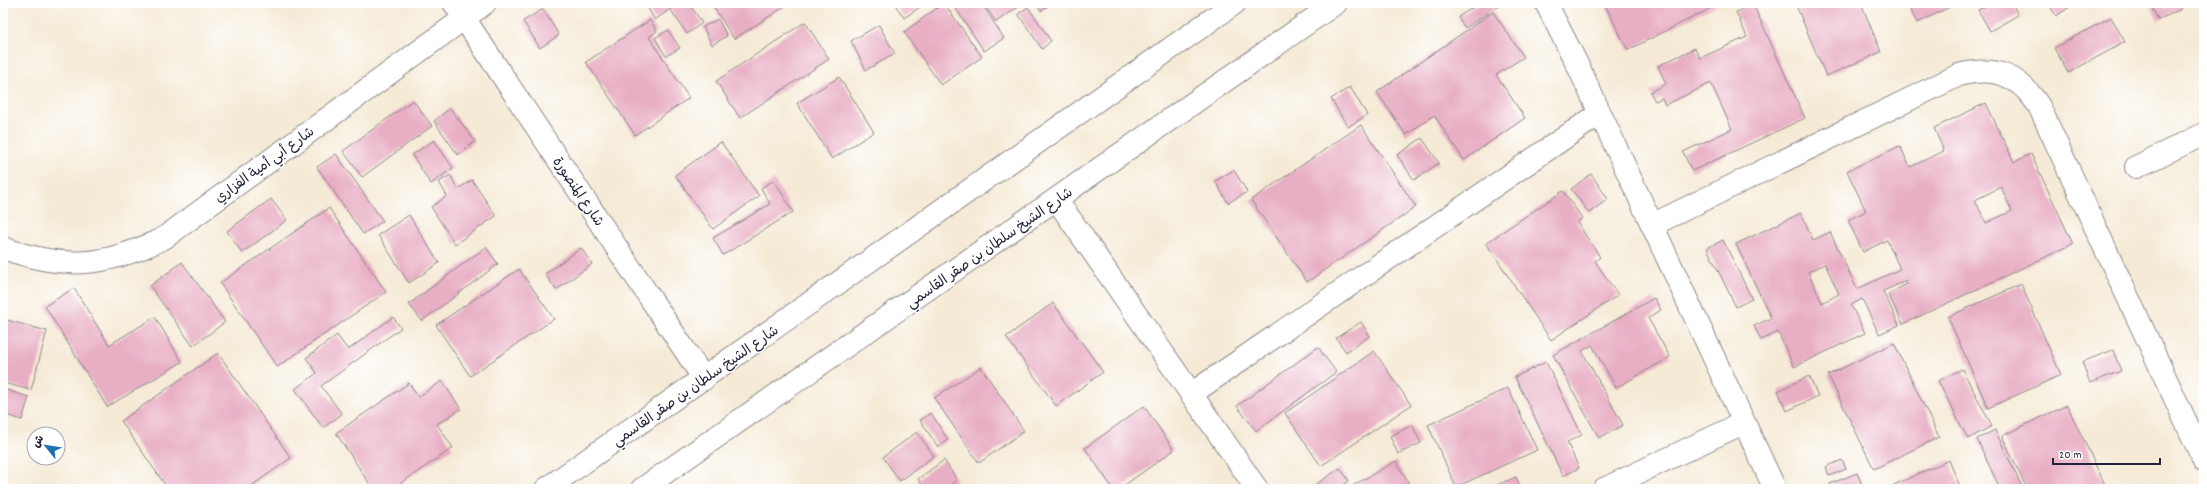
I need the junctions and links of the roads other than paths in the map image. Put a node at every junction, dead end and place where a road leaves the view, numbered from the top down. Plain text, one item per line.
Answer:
1 (485, 3) edge
2 (1235, 3) edge
3 (1336, 3) edge
4 (1546, 3) edge
5 (458, 11) edge
6 (1599, 114) junction
7 (2204, 134) edge
8 (2136, 167) dead end
9 (1057, 200) junction
10 (1652, 225) junction
11 (12, 251) edge
12 (704, 379) junction
13 (1191, 394) junction
14 (1743, 423) junction
15 (2204, 461) edge
16 (546, 489) edge
17 (642, 489) edge
18 (1257, 489) edge
19 (1604, 489) edge
20 (1775, 489) edge

1 - 5 street, شارع أبي أمية الفزاري
2 - 12 street, شارع الشيخ سلطان بن صقر القاسمي
3 - 9 street, شارع الشيخ سلطان بن صقر القاسمي
4 - 6 street
5 - 11 street, شارع أبي أمية الفزاري
5 - 12 street, شارع المنصورة
6 - 10 street
6 - 13 street
7 - 8 street
9 - 13 street
9 - 17 street, شارع الشيخ سلطان بن صقر القاسمي
10 - 14 street
10 - 15 street
12 - 16 street, شارع الشيخ سلطان بن صقر القاسمي
13 - 18 street
14 - 19 street
14 - 20 street

